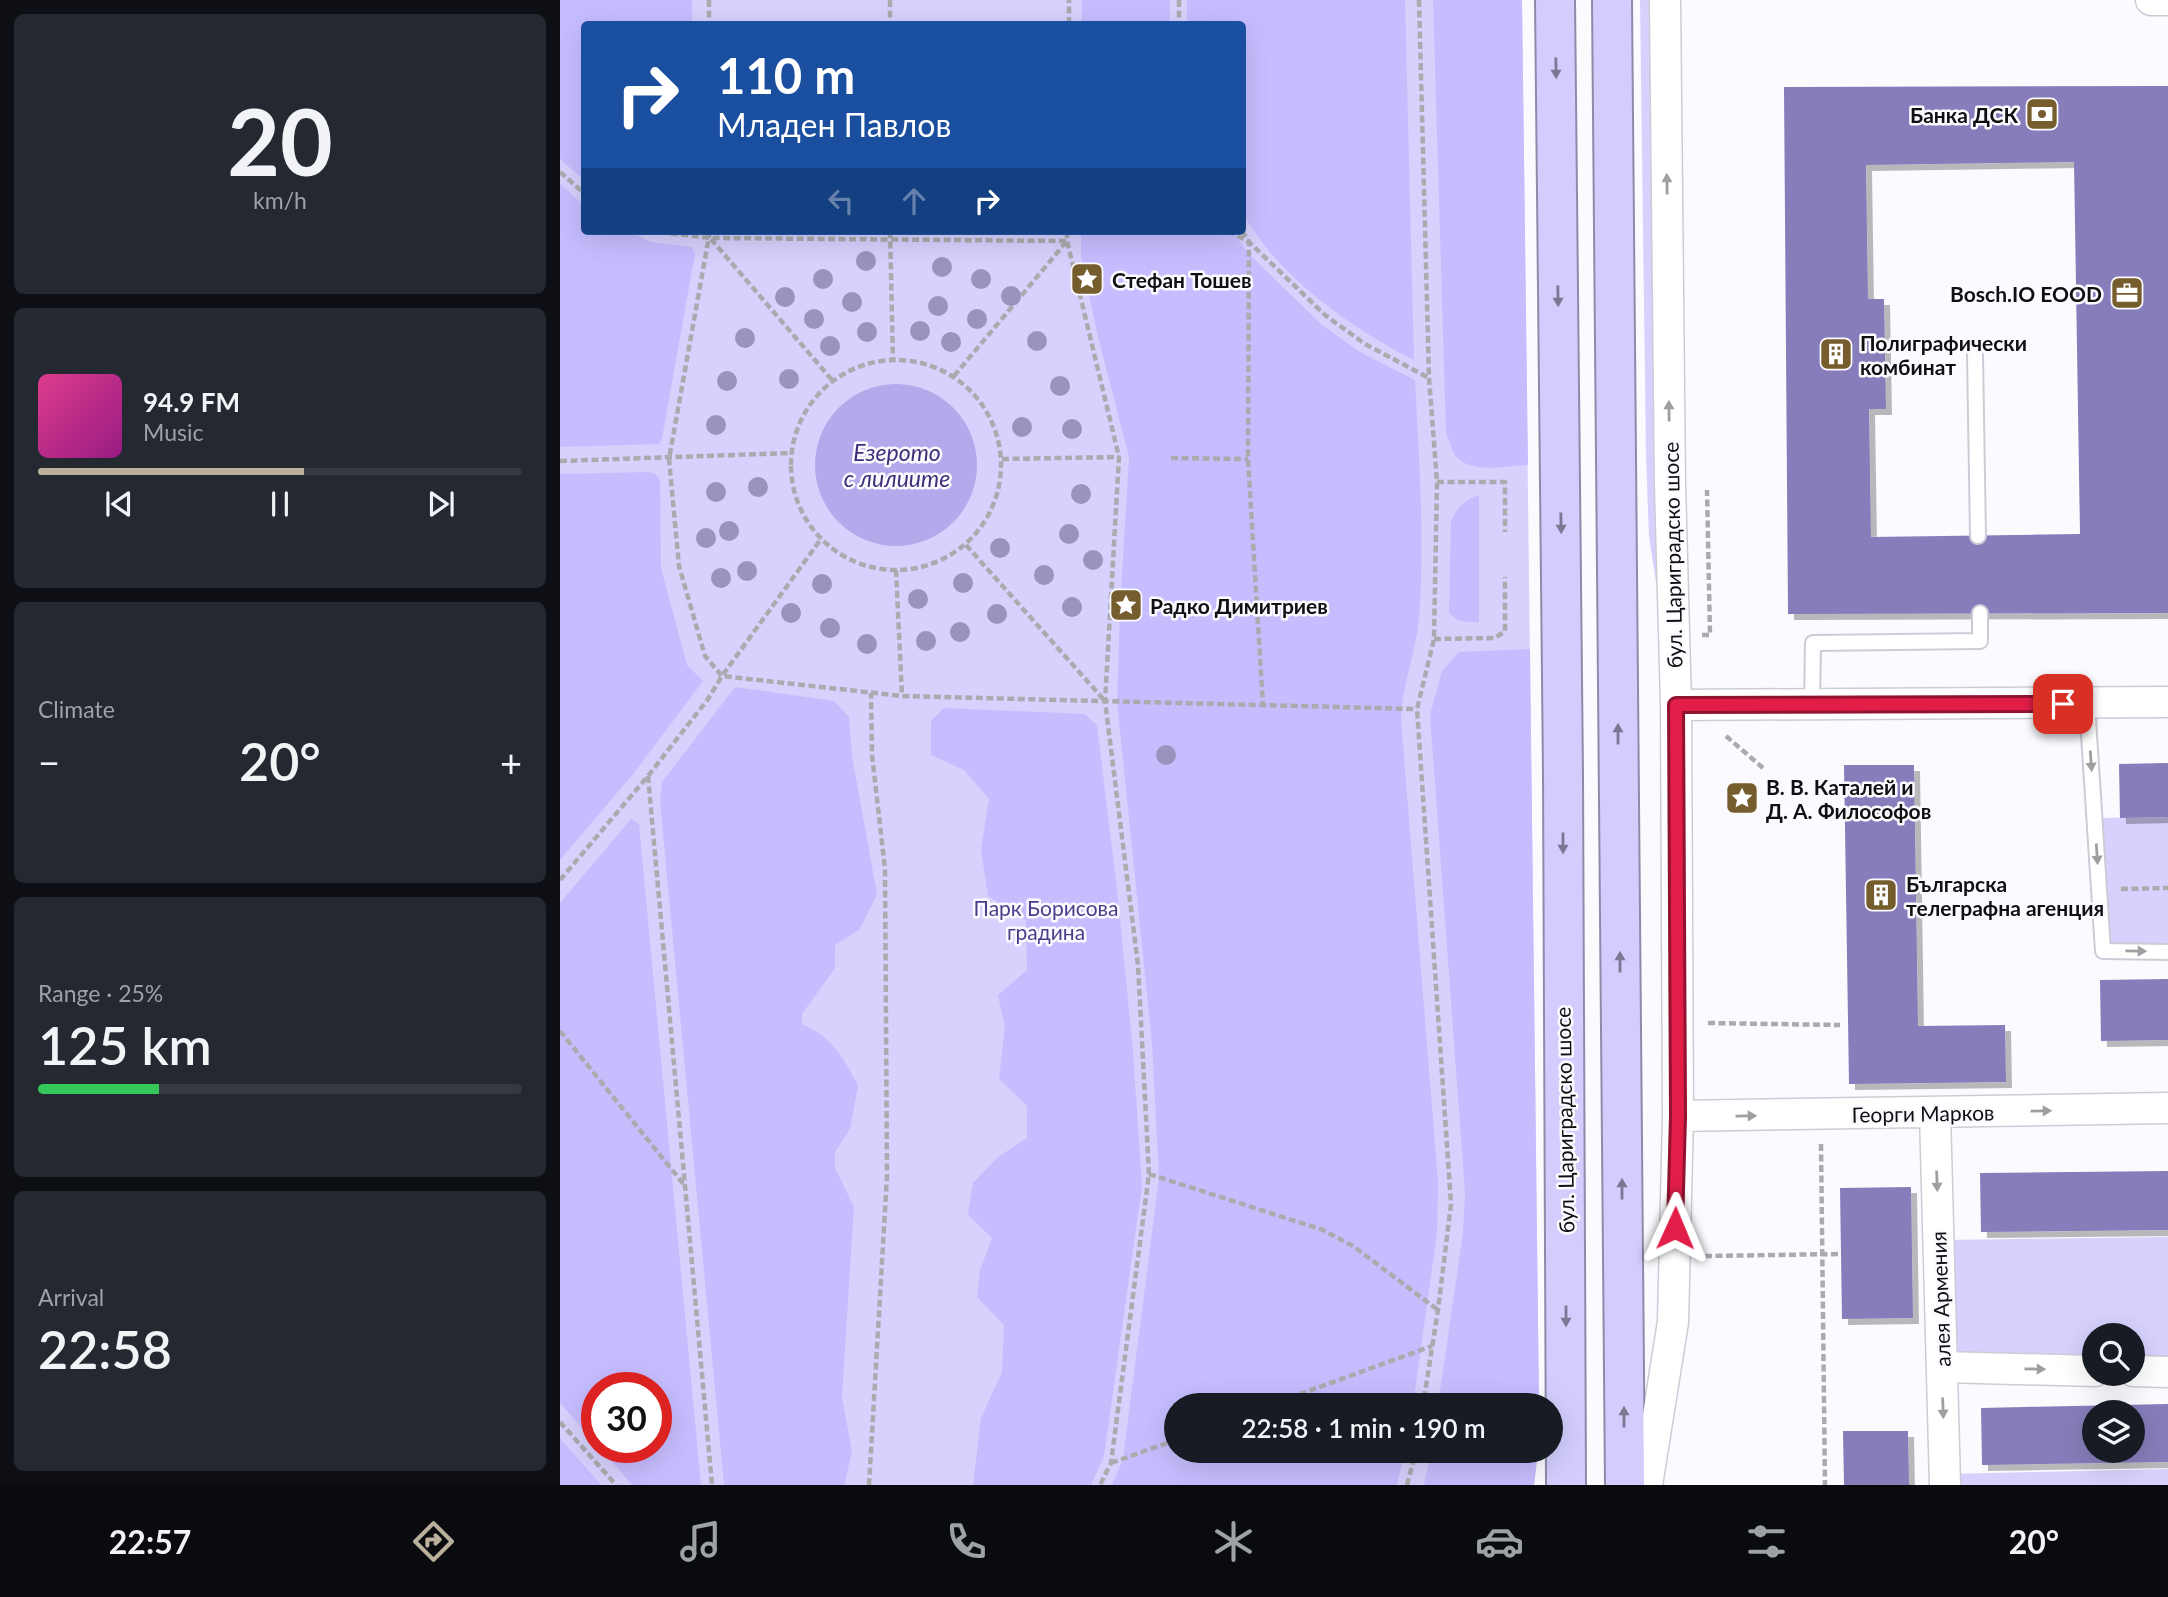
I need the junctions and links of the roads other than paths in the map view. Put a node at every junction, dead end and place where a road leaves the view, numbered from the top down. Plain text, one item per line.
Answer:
1 (1555, 0) edge
2 (1612, 0) edge
3 (1665, 0) edge
4 (2151, 0) edge
5 (2168, 1) edge
6 (1975, 355) dead end
7 (1978, 536) dead end
8 (1980, 613) dead end
9 (2168, 702) edge
10 (2087, 704) junction
11 (1676, 705) junction
12 (1812, 705) junction
13 (2168, 952) edge
14 (2168, 1108) edge
15 (1935, 1112) junction
16 (1678, 1116) junction
17 (1942, 1367) junction
18 (2082, 1370) edge
19 (2145, 1371) edge
20 (2168, 1372) edge
21 (1566, 1485) edge
22 (1625, 1485) edge
23 (1647, 1485) edge
24 (1945, 1485) edge

1 -> 21 highway, бул. Цариградско шосе
22 -> 2 highway
11 -> 3 street, бул. Цариградско шосе
4 - 5 street
6 - 7 lane
8 - 12 lane
9 - 10 street
10 - 12 street
10 -> 13 lane
11 - 12 street
11 - 16 street, бул. Цариградско шосе
15 -> 14 street, Георги Марков
16 -> 15 street, Георги Марков
15 -> 17 street, алея Армения
16 - 23 street, бул. Цариградско шосе
17 -> 18 street
17 -> 24 street, алея Армения
19 - 20 street

